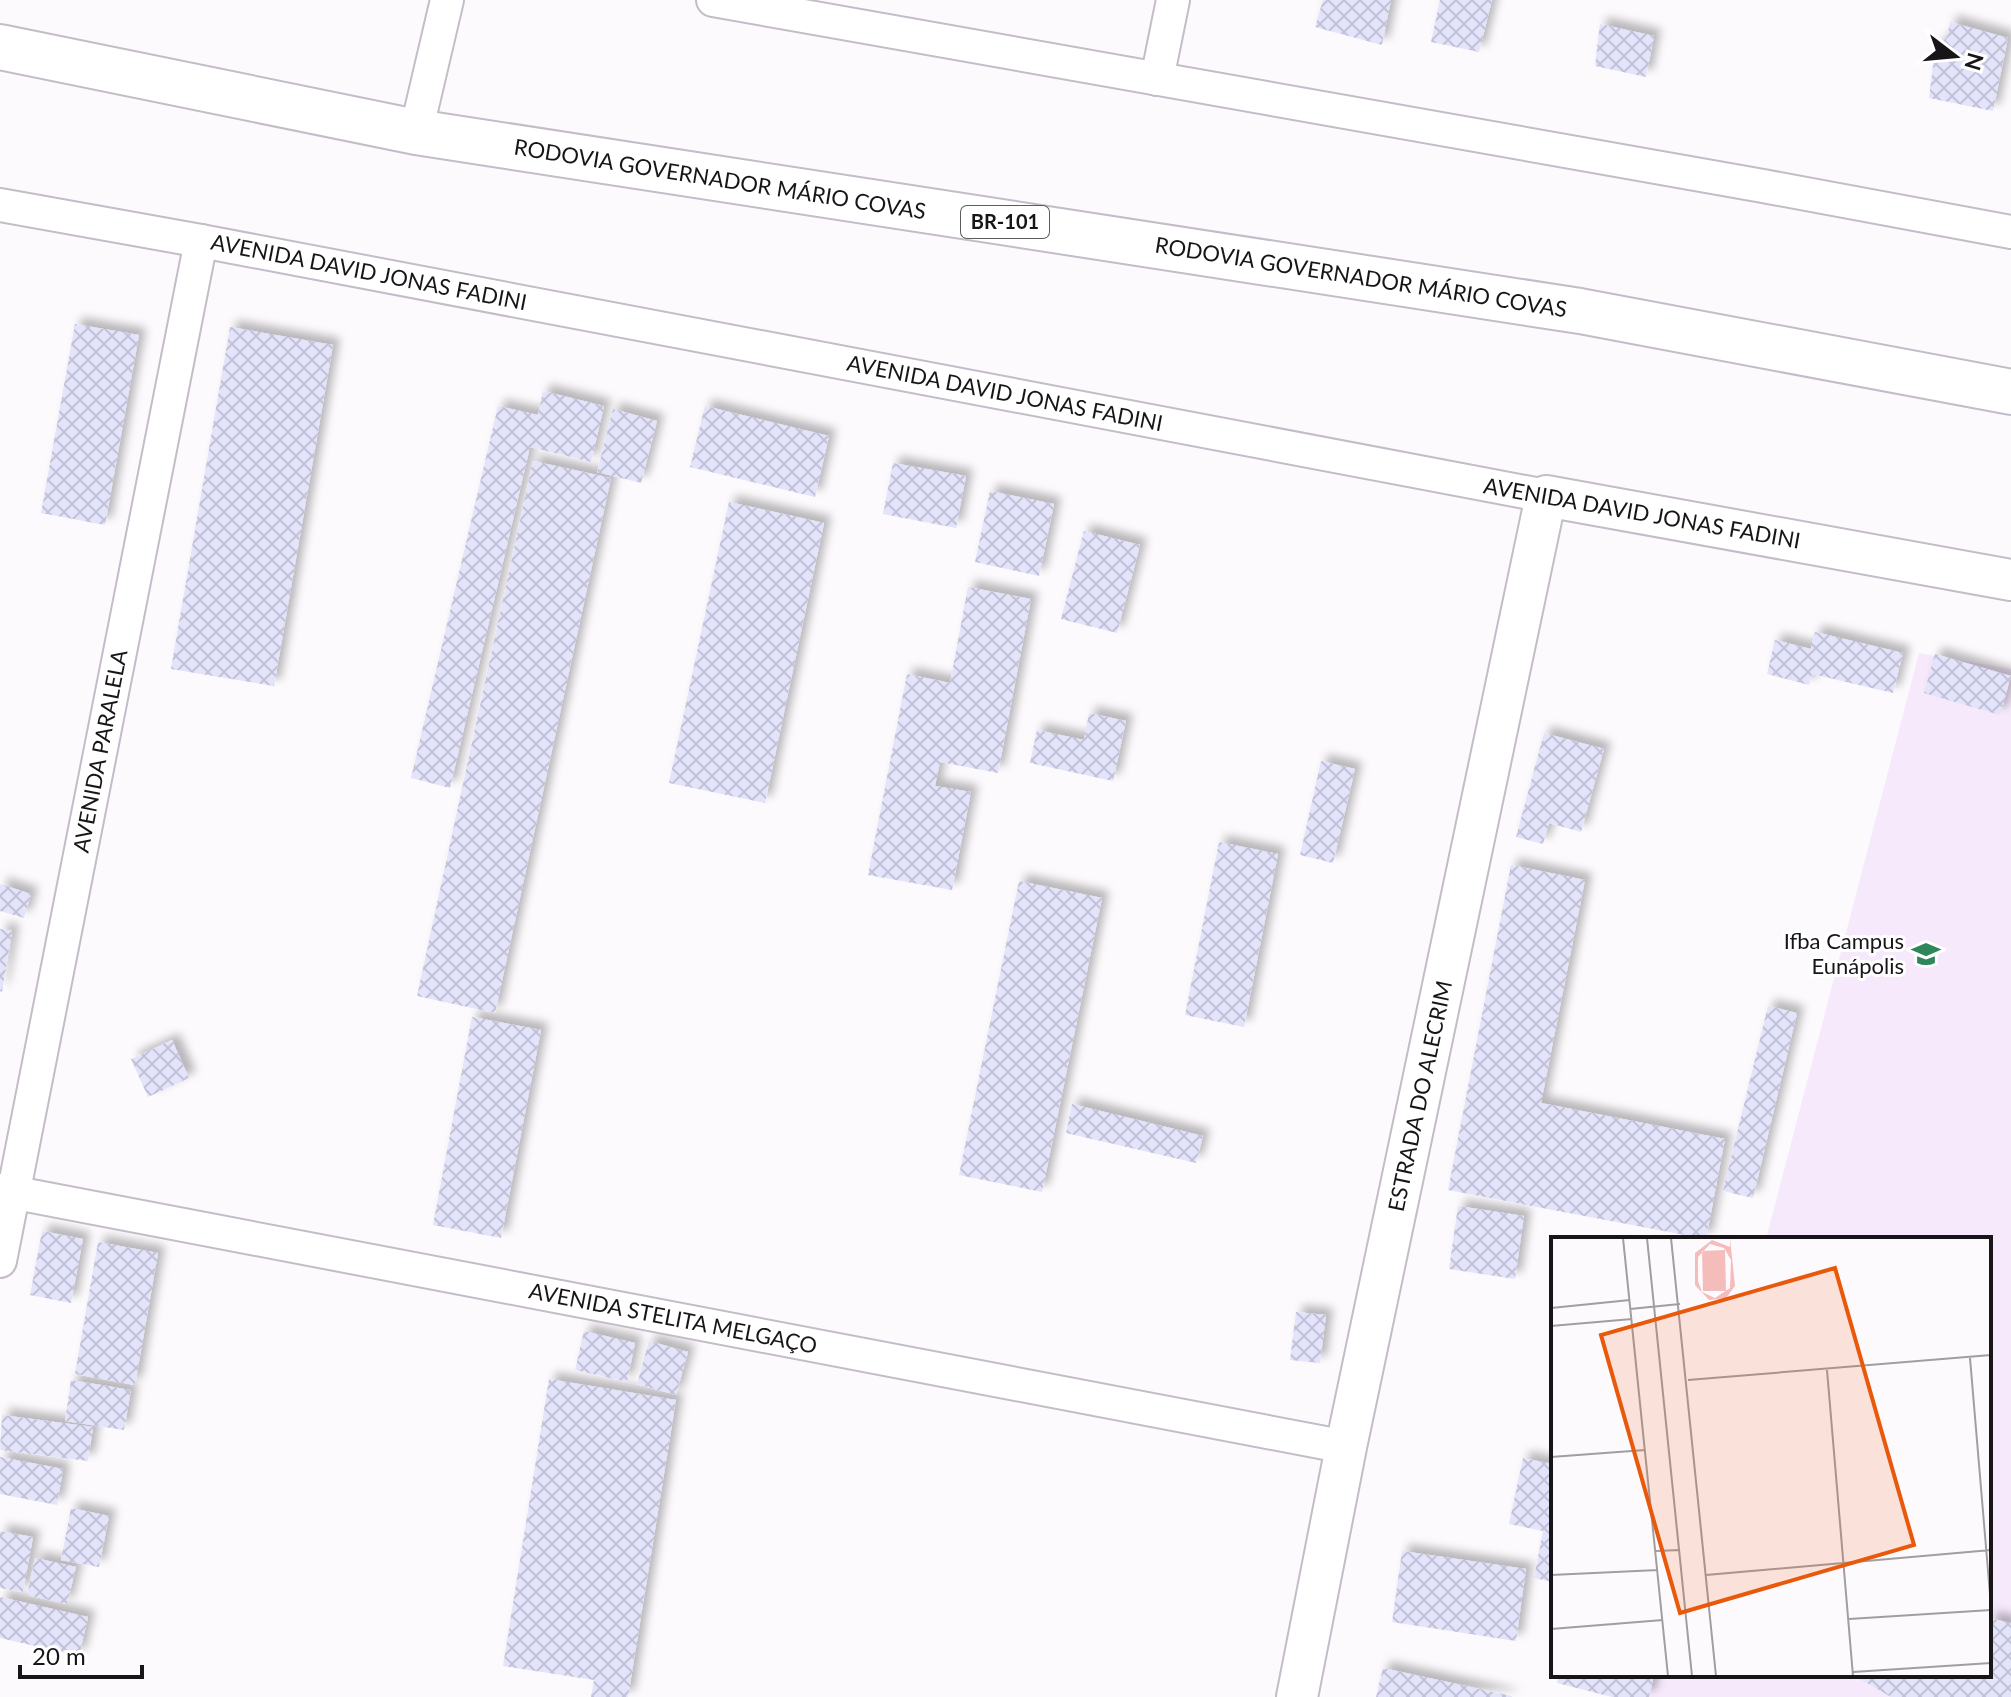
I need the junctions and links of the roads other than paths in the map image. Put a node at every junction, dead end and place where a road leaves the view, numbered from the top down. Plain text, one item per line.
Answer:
1 (447, 0) edge
2 (713, 0) edge
3 (1173, 0) edge
4 (0, 47) edge
5 (1157, 79) junction
6 (416, 132) junction
7 (0, 205) edge
8 (2011, 232) edge
9 (201, 241) junction
10 (2011, 392) edge
11 (1546, 496) junction
12 (2011, 580) edge
13 (6, 1192) edge
14 (0, 1261) edge
15 (1346, 1447) junction
16 (1297, 1697) edge

1 - 6 street
2 - 5 street
3 - 5 street
4 - 6 highway, RODOVIA GOVERNADOR MÁRIO COVAS / BR-101
5 - 8 street
6 - 10 highway, RODOVIA GOVERNADOR MÁRIO COVAS / BR-101
7 - 9 street, AVENIDA DAVID JONAS FADINI
9 - 11 street, AVENIDA DAVID JONAS FADINI
9 - 13 street, AVENIDA PARALELA
11 - 12 street, AVENIDA DAVID JONAS FADINI
11 - 15 street, ESTRADA DO ALECRIM
13 - 14 street, AVENIDA PARALELA
13 - 15 street, AVENIDA STELITA MELGAÇO
15 - 16 street, ESTRADA DO ALECRIM

